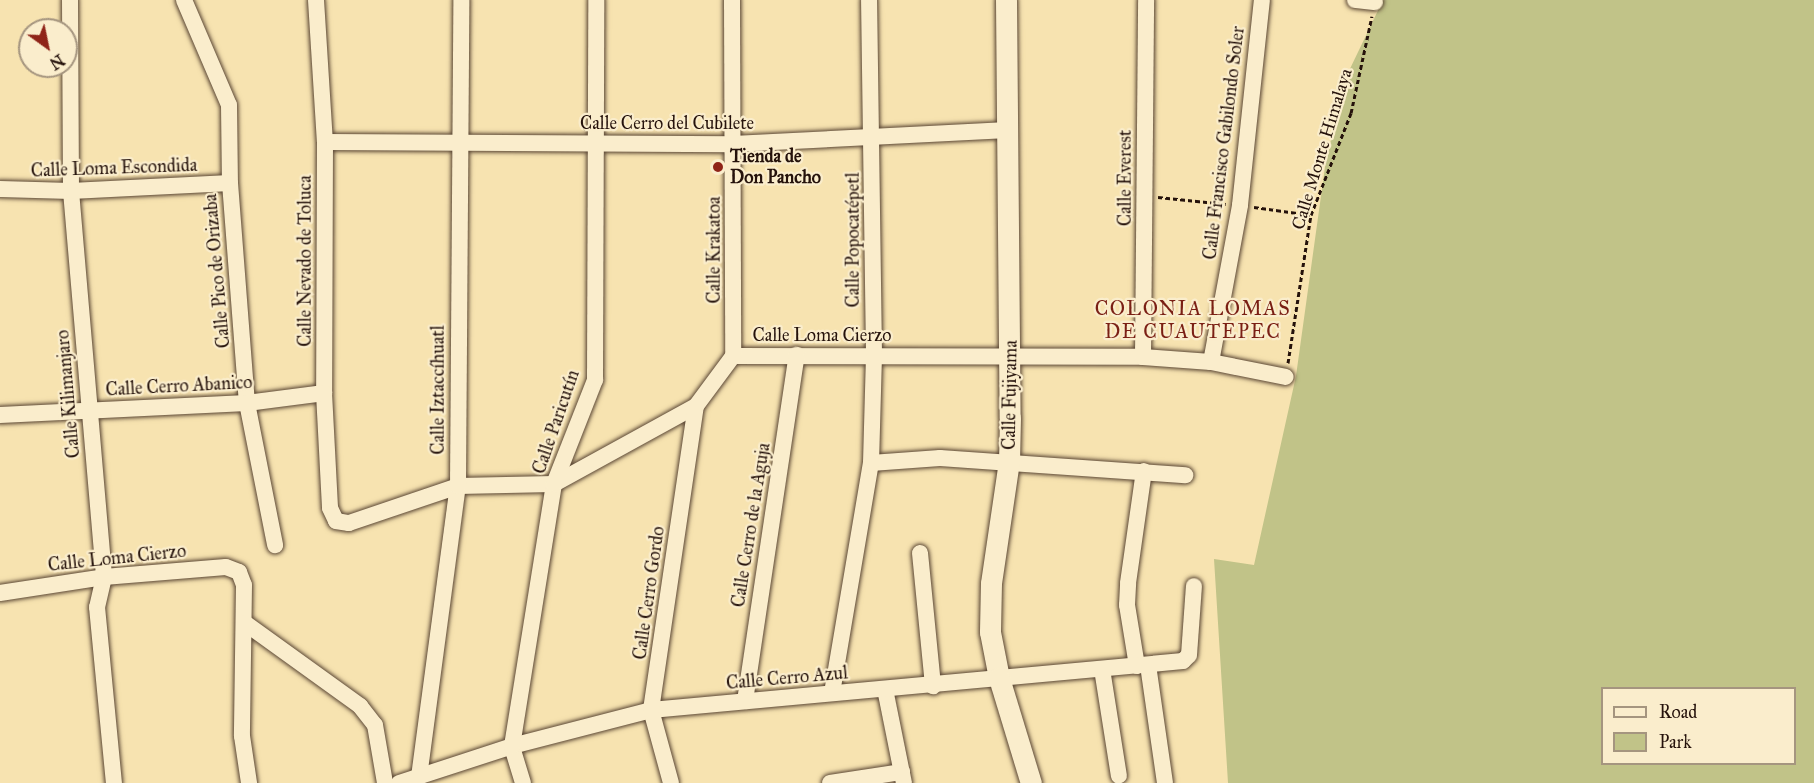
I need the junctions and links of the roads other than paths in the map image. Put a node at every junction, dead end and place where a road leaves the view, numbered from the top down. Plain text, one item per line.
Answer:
1 (70, 0) edge
2 (184, 0) edge
3 (316, 0) edge
4 (460, 0) edge
5 (596, 0) edge
6 (732, 0) edge
7 (869, 0) edge
8 (1006, 0) edge
9 (1146, 0) edge
10 (1262, 0) edge
11 (1356, 0) edge
12 (1375, 2) road end
13 (1008, 130) junction
14 (872, 137) junction
15 (596, 141) junction
16 (325, 142) junction
17 (457, 144) junction
18 (733, 144) junction
19 (230, 183) junction
20 (0, 189) edge
21 (71, 191) junction
22 (874, 354) junction
23 (797, 355) junction
24 (734, 356) junction
25 (1143, 357) junction
26 (1011, 359) junction
27 (1211, 362) junction
28 (1286, 377) road end
29 (324, 393) junction
30 (247, 403) junction
31 (696, 406) junction
32 (88, 411) junction
33 (0, 415) edge
34 (1009, 461) junction
35 (871, 464) junction
36 (1144, 471) junction
37 (1185, 475) dead end
38 (554, 484) junction
39 (458, 486) junction
40 (336, 521) joint
41 (275, 545) dead end
42 (920, 553) dead end
43 (104, 577) junction
44 (1194, 586) dead end
45 (0, 593) edge
46 (244, 623) junction
47 (1142, 665) junction
48 (1102, 669) junction
49 (999, 678) junction
50 (933, 686) junction
51 (885, 689) junction
52 (832, 693) junction
53 (745, 701) junction
54 (651, 710) junction
55 (512, 746) junction
56 (1119, 776) dead end
57 (418, 777) junction
58 (903, 777) edge
59 (114, 783) edge
60 (249, 783) edge
61 (385, 783) edge
62 (399, 783) edge
63 (523, 783) edge
64 (671, 783) edge
65 (830, 783) edge
66 (1030, 783) edge
67 (1165, 783) edge

1 - 21 street, Calle Kilimanjaro
2 - 19 street, Calle Pico de Orizaba
3 - 16 street, Calle Nevado de Toluca
4 - 17 street, Calle Iztaccíhuatl
5 - 15 street, Calle Paricutín
6 - 18 street, Calle Krakatoa
7 - 14 street, Calle Popocatépetl
8 - 13 street, Calle Fujiyama
9 - 25 street, Calle Everest
10 - 27 street, Calle Francisco Gabilondo Soler
11 - 12 street
13 - 14 street, Calle Cerro del Cubilete
13 - 26 street, Calle Fujiyama
14 - 18 street, Calle Cerro del Cubilete
14 - 22 street, Calle Popocatépetl
15 - 17 street, Calle Cerro del Cubilete
15 - 18 street, Calle Cerro del Cubilete
15 - 38 street, Calle Paricutín
16 - 17 street, Calle Cerro del Cubilete
16 - 29 street, Calle Nevado de Toluca
17 - 39 street, Calle Iztaccíhuatl
18 - 24 street, Calle Krakatoa
19 - 21 street, Calle Loma Escondida
19 - 30 street, Calle Pico de Orizaba
20 - 21 street, Calle Loma Escondida
21 - 32 street, Calle Kilimanjaro
22 - 23 street, Calle Loma Cierzo
22 - 26 street, Calle Loma Cierzo
22 - 35 street, Calle Popocatépetl
23 - 24 street, Calle Loma Cierzo
23 - 53 street, Calle Cerro de la Aguja
24 - 31 street, Calle Loma Cierzo
25 - 26 street, Calle Loma Cierzo
25 - 27 street, Calle Loma Cierzo
26 - 34 street, Calle Fujiyama
27 - 28 street, Calle Loma Cierzo
29 - 30 street, Calle Cerro Abanico
29 - 40 street, Calle Nevado de Toluca
30 - 32 street, Calle Cerro Abanico
30 - 41 street, Calle Pico de Orizaba
31 - 38 street, Calle Loma Cierzo
31 - 54 street, Calle Cerro Gordo
32 - 33 street, Calle Cerro Abanico
32 - 43 street, Calle Kilimanjaro
34 - 35 street
34 - 36 street
34 - 49 street, Calle Fujiyama
35 - 52 street, Calle Popocatépetl
36 - 37 street
36 - 47 street
38 - 39 street, Calle Loma Cierzo
38 - 55 street, Calle Paricutín
39 - 40 street, Calle Loma Cierzo
39 - 57 street, Calle Iztaccíhuatl
42 - 50 street
43 - 45 street, Calle Loma Cierzo
43 - 46 street, Calle Loma Cierzo
43 - 59 street, Calle Kilimanjaro
44 - 47 street, Calle Cerro Azul
46 - 60 street
46 - 61 street
47 - 48 street, Calle Cerro Azul
47 - 67 street
48 - 49 street, Calle Cerro Azul
48 - 56 street
49 - 50 street, Calle Cerro Azul
49 - 66 street, Calle Fujiyama
50 - 51 street, Calle Cerro Azul
51 - 52 street, Calle Cerro Azul
51 - 58 street
52 - 53 street, Calle Cerro Azul
53 - 54 street, Calle Cerro Azul
54 - 55 street, Calle Cerro Azul
54 - 64 street, Calle Cerro Gordo
55 - 57 street, Calle Cerro Azul
55 - 63 street
57 - 62 street, Calle Cerro Azul
58 - 65 street

